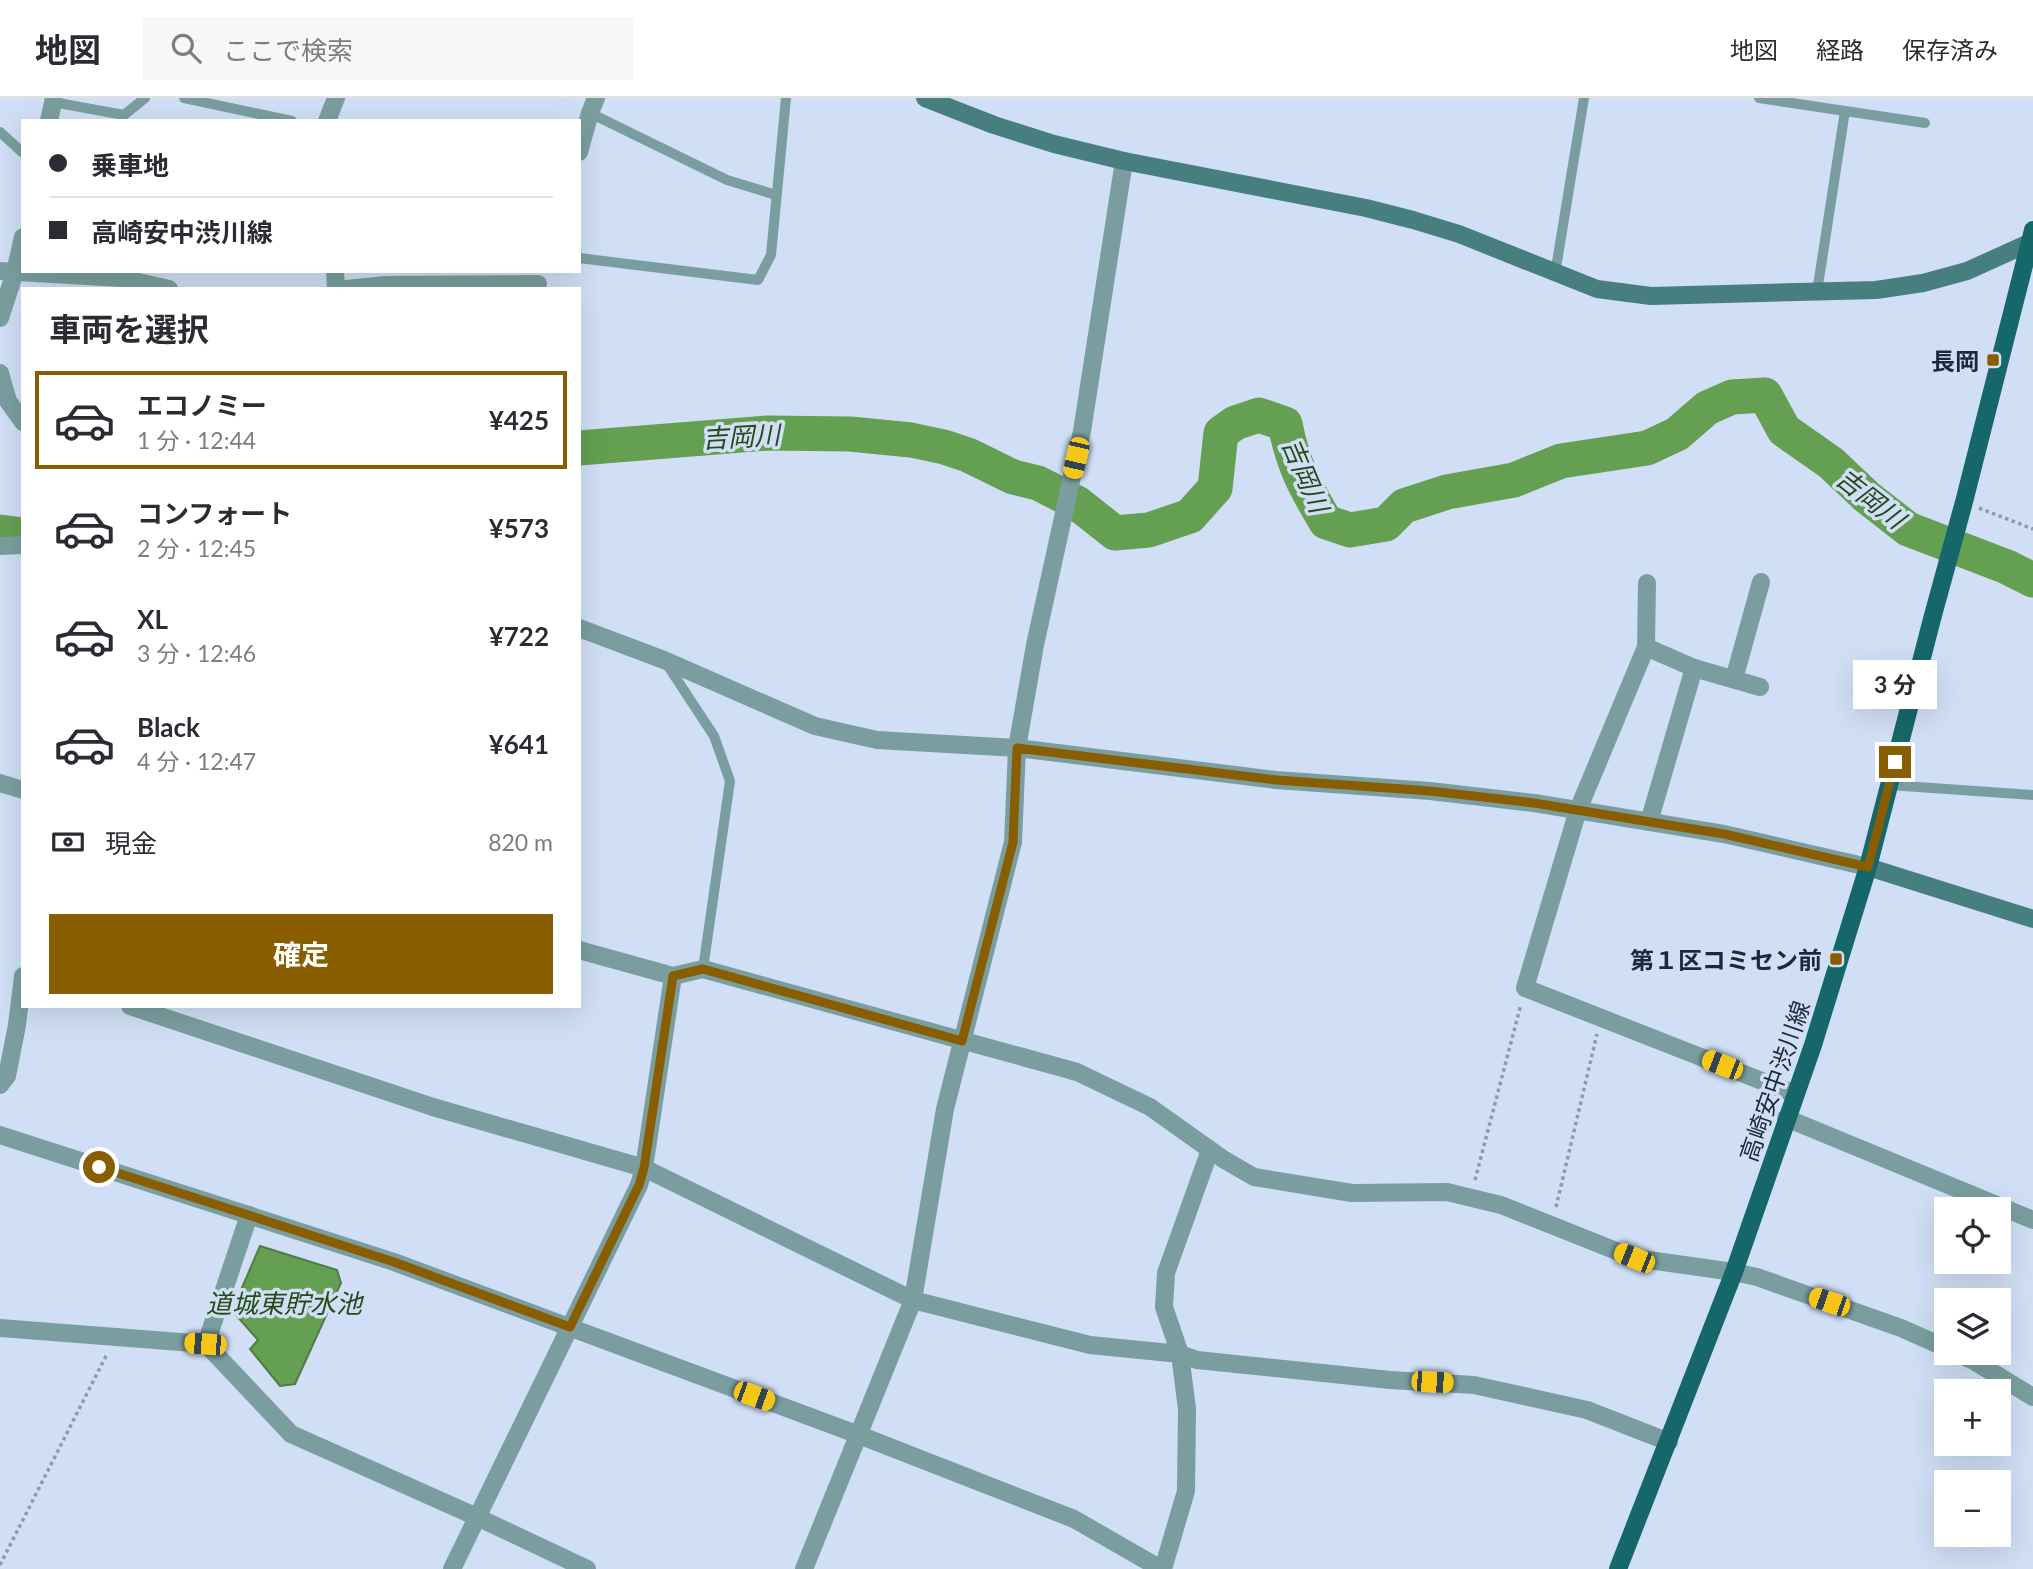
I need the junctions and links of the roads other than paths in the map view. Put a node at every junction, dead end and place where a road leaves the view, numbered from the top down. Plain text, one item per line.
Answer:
1 (145, 98) edge
2 (184, 98) edge
3 (336, 98) edge
4 (786, 98) edge
5 (1584, 98) edge
6 (1759, 98) edge
7 (932, 99) edge
8 (54, 100) edge
9 (593, 105) edge
10 (1845, 111) junction
11 (49, 119) edge
12 (283, 119) edge
13 (328, 119) edge
14 (1925, 123) dead end
15 (0, 132) edge
16 (581, 145) edge
17 (21, 151) edge
18 (1124, 161) junction
19 (776, 195) junction
20 (2032, 238) edge
21 (21, 241) edge
22 (581, 258) edge
23 (7, 271) edge
24 (40, 273) edge
25 (1555, 274) junction
26 (539, 281) edge
27 (160, 287) edge
28 (366, 287) edge
29 (1817, 292) junction
30 (0, 318) edge
31 (0, 373) edge
32 (21, 419) edge
33 (21, 545) edge
34 (0, 546) edge
35 (1761, 582) dead end
36 (1647, 583) dead end
37 (581, 629) edge
38 (1646, 647) junction
39 (664, 660) junction
40 (1694, 668) junction
41 (1734, 679) junction
42 (1760, 687) dead end
43 (1017, 748) junction
44 (0, 783) edge
45 (1889, 785) junction
46 (21, 789) edge
47 (2033, 795) edge
48 (1578, 810) junction
49 (1649, 822) junction
50 (1868, 867) junction
51 (2033, 919) edge
52 (581, 951) edge
53 (703, 969) junction
54 (673, 976) junction
55 (21, 992) edge
56 (136, 1008) edge
57 (962, 1041) junction
58 (0, 1085) edge
59 (1795, 1094) junction
60 (1786, 1118) junction
61 (0, 1135) edge
62 (1210, 1150) junction
63 (644, 1168) junction
64 (249, 1215) junction
65 (2033, 1220) edge
66 (1734, 1272) junction
67 (913, 1300) junction
68 (570, 1327) junction
69 (0, 1328) edge
70 (1934, 1343) edge
71 (205, 1344) junction
72 (1180, 1354) junction
73 (1981, 1365) edge
74 (2033, 1397) edge
75 (859, 1435) junction
76 (1669, 1442) junction
77 (477, 1517) junction
78 (452, 1569) edge
79 (587, 1569) edge
80 (804, 1569) edge
81 (1162, 1569) edge
82 (1618, 1569) edge

1 - 8 lane
2 - 12 lane
3 - 13 street
4 - 19 lane
5 - 25 lane
6 - 10 lane
7 - 18 street
8 - 11 street
9 - 16 street
9 - 19 lane
10 - 14 lane
10 - 29 lane
15 - 17 lane
18 - 25 street
18 - 43 street
19 - 22 lane
20 - 29 street
20 - 45 main road, 高崎安中渋川線
21 - 23 street
23 - 30 street
24 - 27 street
25 - 29 street
26 - 28 street
31 - 32 street
33 - 34 street
35 - 41 street
36 - 38 street
37 - 39 street
38 - 40 street
38 - 48 street
39 - 43 street
39 - 53 lane
40 - 41 street
40 - 49 street
41 - 42 street
43 - 48 street
43 - 57 street
44 - 46 street
45 - 47 lane
45 - 50 main road, 高崎安中渋川線
48 - 49 street
48 - 59 street
49 - 50 street
50 - 51 street
50 - 59 main road, 高崎安中渋川線
52 - 54 street
53 - 54 street
53 - 57 street
54 - 63 street
55 - 58 street
56 - 63 street
57 - 62 street
57 - 67 street
59 - 60 main road, 高崎安中渋川線
60 - 65 street
60 - 66 main road, 高崎安中渋川線
61 - 64 street
62 - 66 street
62 - 72 street
63 - 67 street
63 - 68 street
64 - 68 street
64 - 71 street
66 - 70 street
66 - 76 main road, 高崎安中渋川線
67 - 72 street
67 - 75 street
68 - 75 street
68 - 77 street
69 - 71 street
71 - 77 street
72 - 76 street
72 - 81 street
73 - 74 street
75 - 80 street
75 - 81 street
76 - 82 main road, 高崎安中渋川線
77 - 78 street
77 - 79 street

